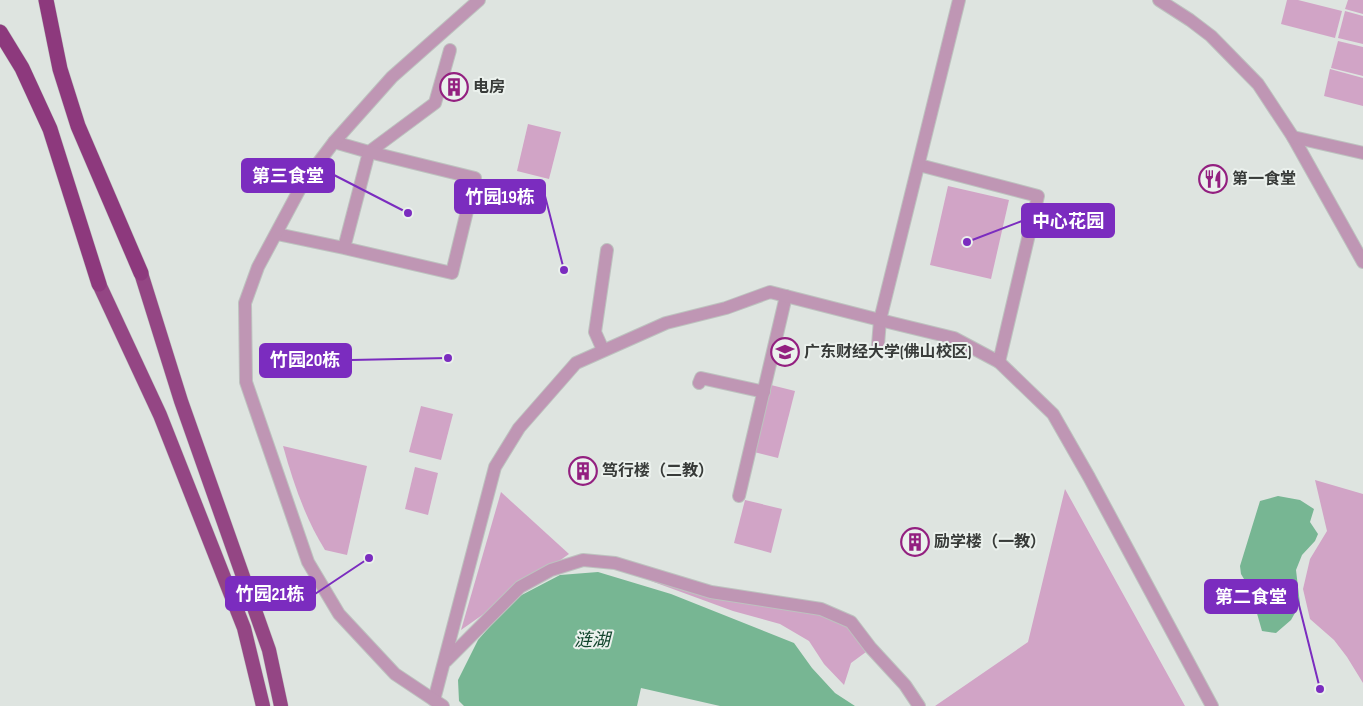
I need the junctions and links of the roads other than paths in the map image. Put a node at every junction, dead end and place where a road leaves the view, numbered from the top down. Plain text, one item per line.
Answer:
1 (46, 0) edge
2 (479, 0) edge
3 (959, 0) edge
4 (1158, 0) edge
5 (0, 32) edge
6 (450, 50) dead end
7 (1293, 137) junction
8 (334, 142) junction
9 (369, 152) junction
10 (1363, 153) edge
11 (919, 164) junction
12 (276, 234) junction
13 (344, 248) junction
14 (607, 250) dead end
15 (1363, 262) edge
16 (141, 273) joint
17 (100, 284) joint
18 (786, 296) junction
19 (880, 320) junction
20 (878, 345) dead end
21 (603, 350) junction
22 (999, 362) junction
23 (699, 384) dead end
24 (764, 392) junction
25 (739, 496) dead end
26 (444, 663) junction
27 (438, 703) edge
28 (262, 706) edge
29 (281, 706) edge
30 (920, 706) edge
31 (1212, 706) edge

1 - 16 highway
2 - 8 street
3 - 11 street
4 - 7 street
5 - 17 highway
6 - 9 street
7 - 10 street
7 - 15 street
8 - 9 street
8 - 12 street
9 - 13 street
9 - 13 street
11 - 19 street
11 - 22 street
12 - 13 street
12 - 27 street
14 - 21 street
16 - 29 highway
17 - 28 highway
18 - 19 street
18 - 21 street
18 - 24 street
19 - 20 street
19 - 22 street
21 - 26 street
22 - 31 street
23 - 24 street
24 - 25 street
26 - 27 street
26 - 30 street

